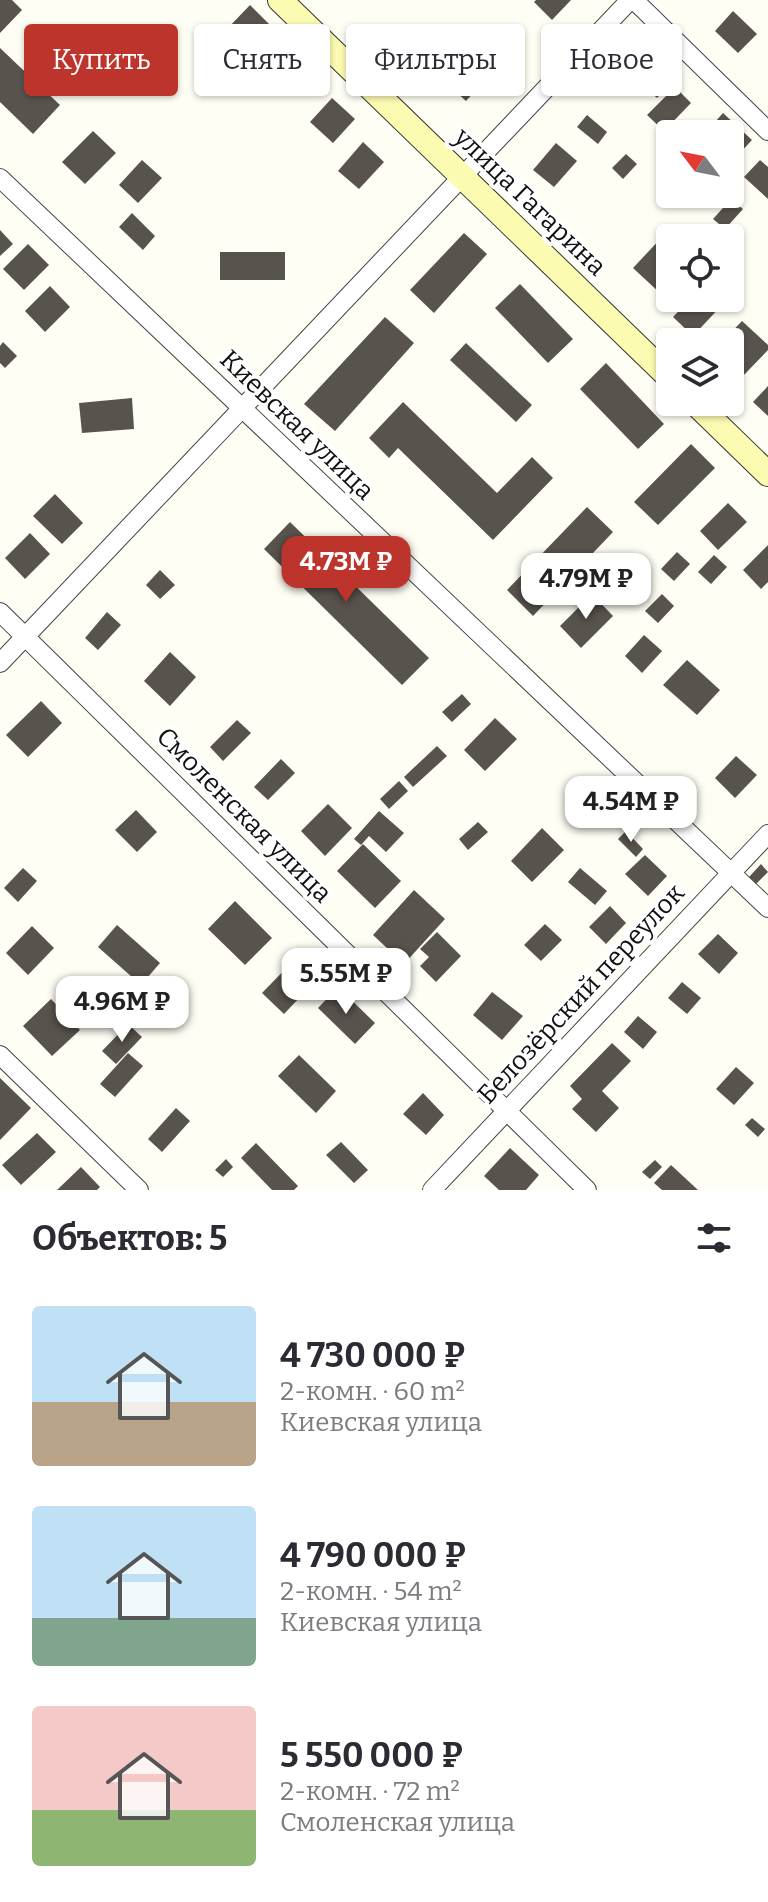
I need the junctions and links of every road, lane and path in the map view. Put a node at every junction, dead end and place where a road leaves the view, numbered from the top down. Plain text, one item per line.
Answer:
1 (280, 0) edge
2 (632, 0) edge
3 (768, 131) edge
4 (462, 175) junction
5 (0, 178) edge
6 (656, 364) edge
7 (241, 408) junction
8 (708, 416) edge
9 (768, 474) edge
10 (0, 612) edge
11 (26, 638) junction
12 (0, 663) edge
13 (768, 834) edge
14 (731, 872) junction
15 (768, 908) edge
16 (0, 1055) edge
17 (507, 1111) junction
18 (139, 1190) edge
19 (432, 1190) edge
20 (587, 1190) edge

1 - 4 street, улица Гагарина
2 - 3 street
2 - 4 street
4 - 6 street, улица Гагарина
4 - 7 street
5 - 7 street, Киевская улица
7 - 11 street
7 - 14 street, Киевская улица
8 - 9 street
10 - 11 street, Смоленская улица
11 - 12 street
11 - 17 street, Смоленская улица
13 - 14 street, Белозёрский переулок
14 - 15 street, Киевская улица
14 - 17 street, Белозёрский переулок
16 - 18 street
17 - 19 street, Белозёрский переулок
17 - 20 street, Смоленская улица

